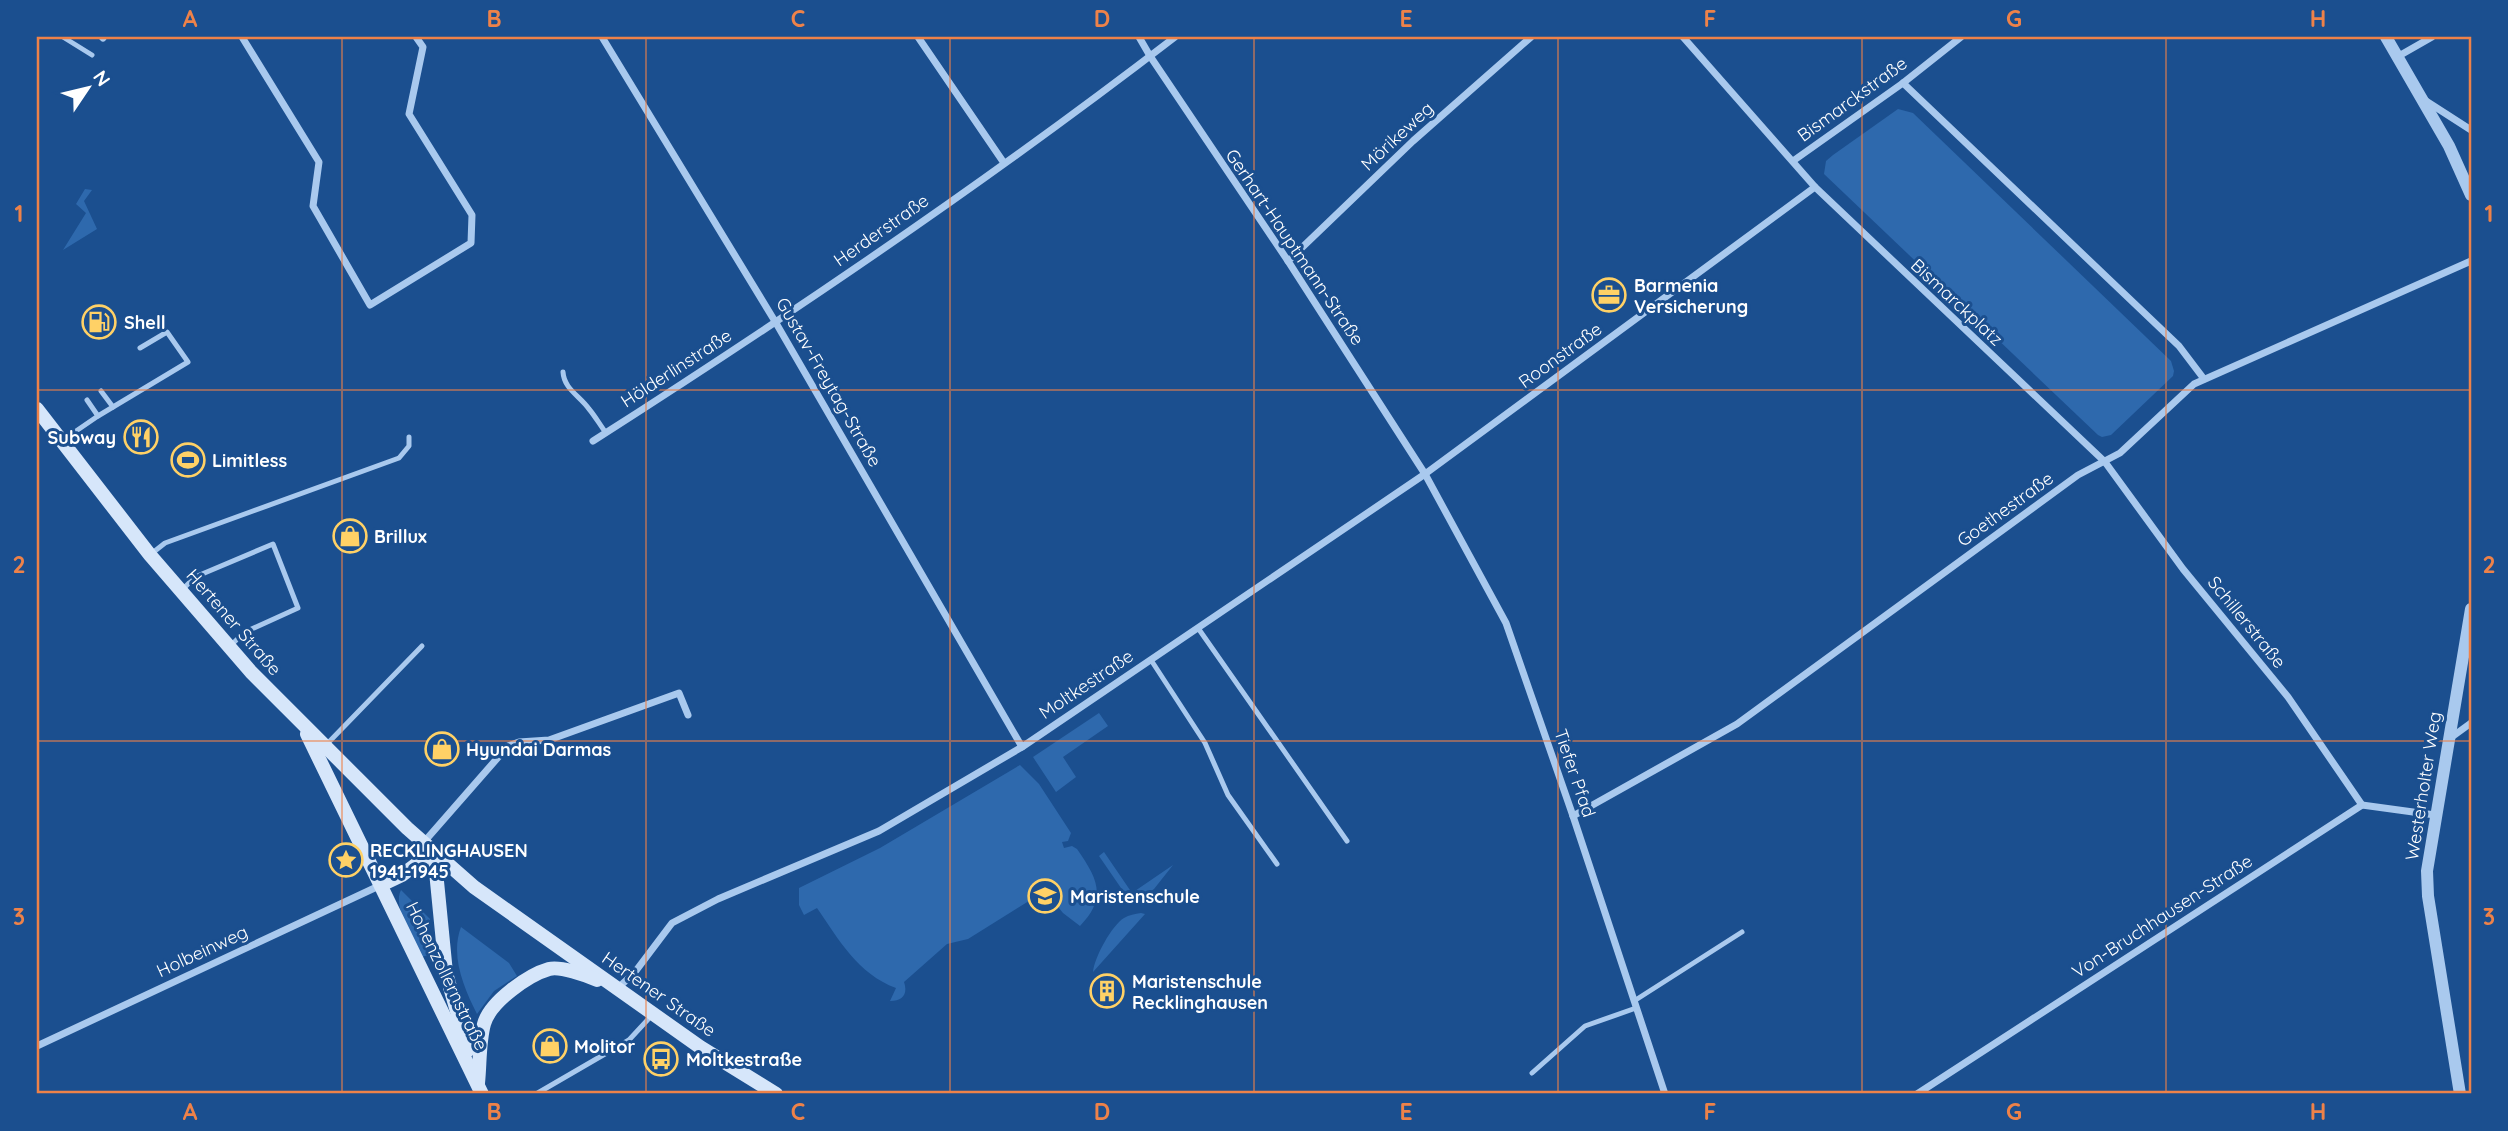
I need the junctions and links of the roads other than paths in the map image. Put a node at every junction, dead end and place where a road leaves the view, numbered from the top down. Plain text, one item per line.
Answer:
1 (63, 37) edge
2 (242, 37) edge
3 (602, 37) edge
4 (918, 37) edge
5 (1139, 37) edge
6 (1175, 37) edge
7 (1531, 37) edge
8 (1683, 37) edge
9 (1961, 37) edge
10 (2386, 37) edge
11 (2432, 37) edge
12 (421, 38) edge
13 (92, 55) dead end
14 (1150, 56) junction
15 (2397, 57) junction
16 (1903, 83) junction
17 (2420, 97) junction
18 (2471, 130) edge
19 (1793, 161) junction
20 (1004, 163) junction
21 (1815, 187) junction
22 (2471, 195) edge
23 (1288, 261) junction
24 (2471, 261) edge
25 (776, 323) junction
26 (141, 348) dead end
27 (563, 372) dead end
28 (2204, 379) junction
29 (101, 391) dead end
30 (87, 400) dead end
31 (113, 407) junction
32 (37, 409) edge
33 (98, 416) junction
34 (606, 433) junction
35 (409, 437) dead end
36 (593, 440) dead end
37 (61, 442) junction
38 (2105, 462) junction
39 (1425, 474) junction
40 (150, 555) junction
41 (180, 591) junction
42 (2471, 609) edge
43 (1198, 628) junction
44 (422, 646) dead end
45 (229, 647) junction
46 (1151, 660) junction
47 (688, 715) dead end
48 (2471, 723) edge
49 (304, 726) junction
50 (2447, 741) junction
51 (325, 746) junction
52 (1022, 747) junction
53 (2362, 805) junction
54 (1573, 816) junction
55 (2435, 816) junction
56 (1347, 842) dead end
57 (429, 847) junction
58 (1277, 864) dead end
59 (381, 885) junction
60 (1742, 932) dead end
61 (617, 989) junction
62 (1635, 1004) junction
63 (653, 1014) junction
64 (37, 1046) edge
65 (1532, 1073) dead end
66 (480, 1089) edge
67 (536, 1094) edge
68 (776, 1094) edge
69 (1665, 1094) edge
70 (1917, 1094) edge
71 (2460, 1094) edge

1 - 13 lane
2 - 12 street
3 - 25 street, Gustav-Freytag-Straße
4 - 20 street
5 - 14 street, Gerhart-Hauptmann-Straße
6 - 14 street, Herderstraße
7 - 23 street, Mörikeweg
8 - 19 street, Bismarckplatz
9 - 16 street, Bismarckstraße
10 - 15 street
11 - 15 street
14 - 20 street, Herderstraße
14 - 23 street, Gerhart-Hauptmann-Straße
15 - 17 street
16 - 19 street, Bismarckstraße
16 - 28 street
17 - 18 street
17 - 22 street
19 - 21 street, Bismarckplatz
20 - 25 street, Herderstraße
21 - 38 street, Bismarckplatz
21 - 39 street, Roonstraße
23 - 39 street, Gerhart-Hauptmann-Straße
24 - 28 street, Goethestraße
25 - 34 street, Hölderlinstraße
25 - 52 street, Gustav-Freytag-Straße
26 - 31 lane
27 - 34 lane
28 - 38 street, Goethestraße
29 - 31 lane
30 - 33 lane
31 - 33 lane
32 - 37 main road, Hertener Straße
33 - 37 lane
34 - 36 street, Hölderlinstraße
35 - 40 lane
37 - 40 main road, Hertener Straße
38 - 53 street, Schillerstraße
38 - 54 street, Goethestraße
39 - 43 street, Moltkestraße
39 - 54 street, Tiefer Pfad
40 - 41 main road, Hertener Straße
41 - 45 main road, Hertener Straße
41 - 45 lane
42 - 50 street, Westerholter Weg
43 - 46 street, Moltkestraße
43 - 56 lane
44 - 51 lane
45 - 49 main road, Hertener Straße
46 - 52 street, Moltkestraße
46 - 58 lane
47 - 57 street
48 - 50 street
49 - 51 main road, Hertener Straße
49 - 59 main road, Hohenzollernstraße
50 - 55 street, Westerholter Weg
51 - 57 main road, Hertener Straße
52 - 61 street, Moltkestraße
53 - 55 street
53 - 70 street, Von-Bruchhausen-Straße
54 - 62 street, Tiefer Pfad
55 - 71 street, Westerholter Weg
57 - 59 main road
57 - 61 main road, Hertener Straße
57 - 66 main road, Hohenzollernstraße
59 - 64 street, Holbeinweg
59 - 66 main road, Hohenzollernstraße
60 - 62 lane
61 - 63 main road, Hertener Straße
61 - 66 main road, Hohenzollernstraße
62 - 65 lane
62 - 69 street, Tiefer Pfad
63 - 67 lane
63 - 68 main road, Hertener Straße

